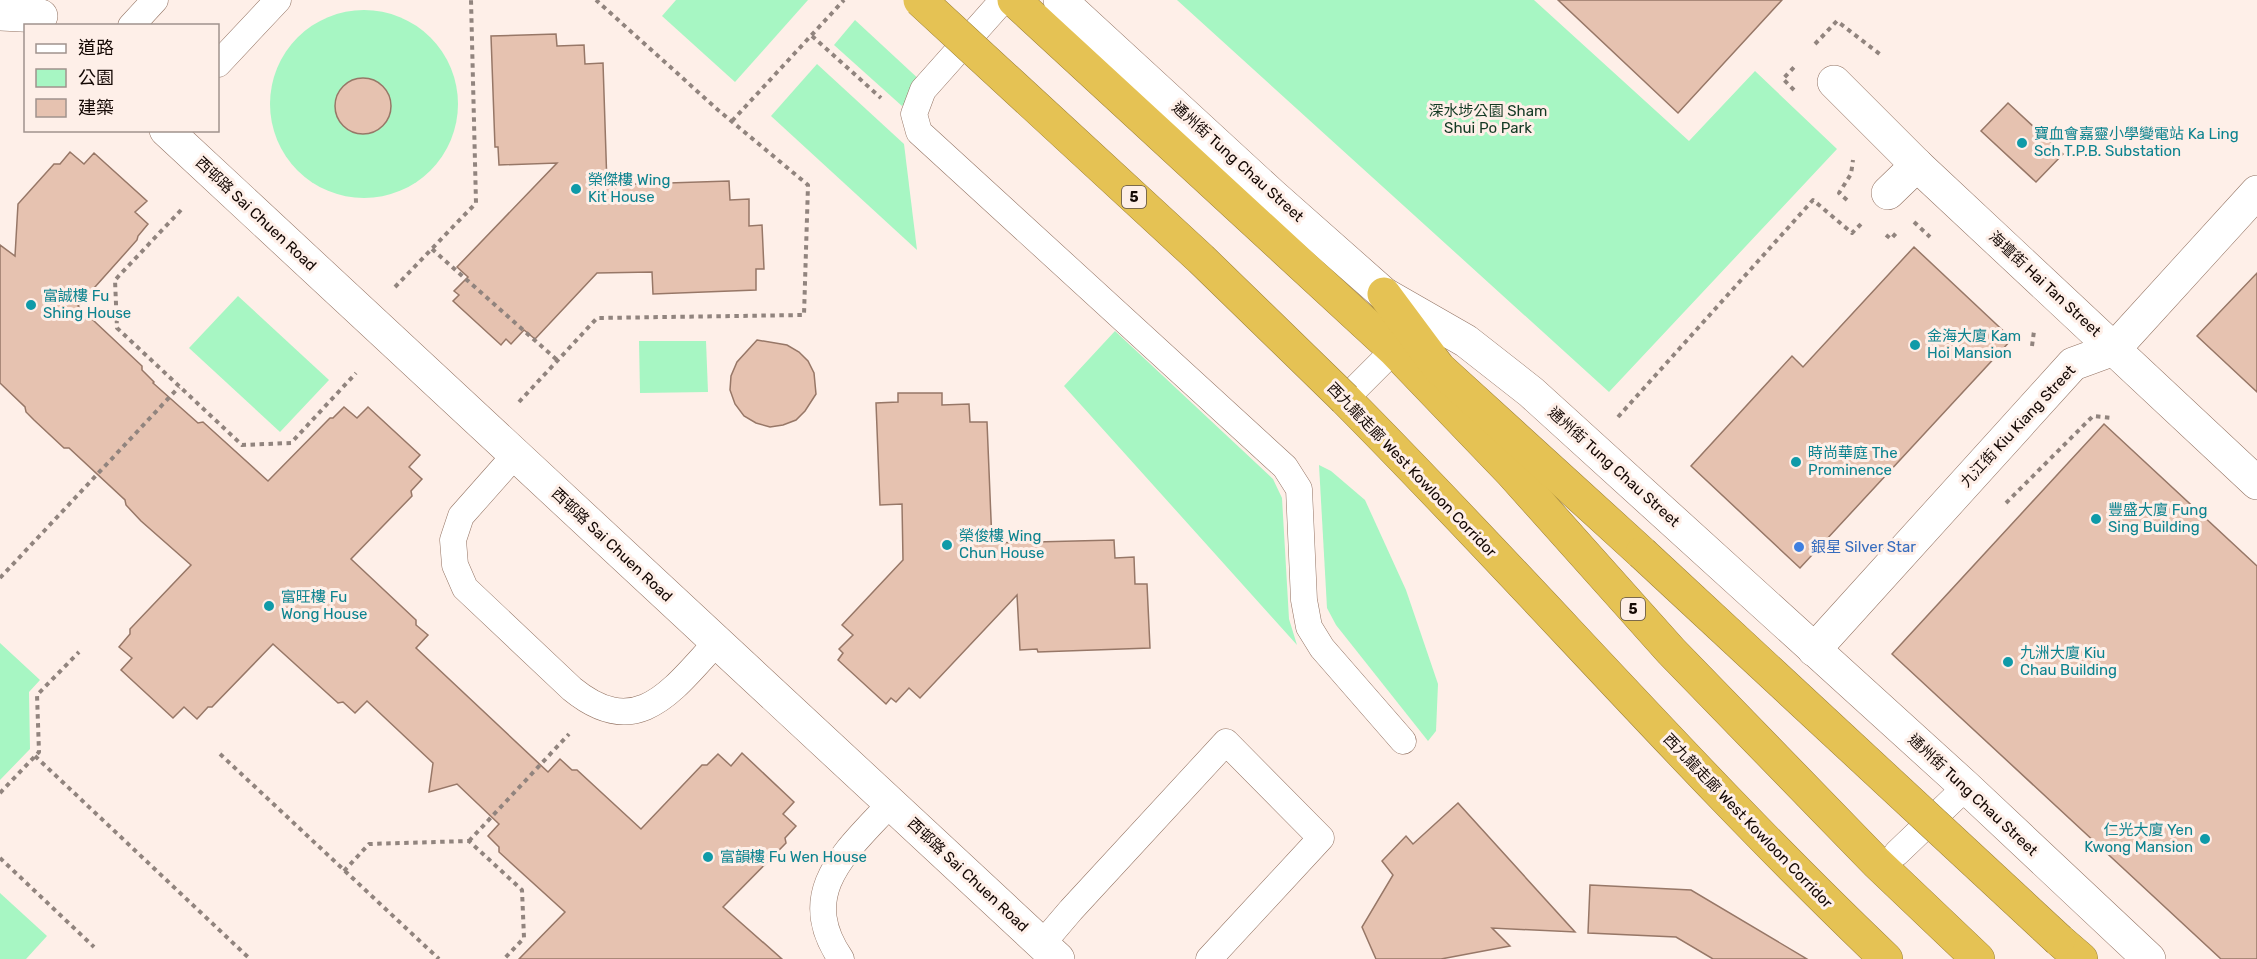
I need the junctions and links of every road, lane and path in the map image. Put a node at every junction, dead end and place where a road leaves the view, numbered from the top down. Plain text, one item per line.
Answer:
1 (155, 0) edge
2 (278, 0) edge
3 (471, 0) edge
4 (596, 0) edge
5 (844, 0) edge
6 (920, 0) edge
7 (1003, 0) edge
8 (1014, 0) edge
9 (1060, 0) edge
10 (0, 14) edge
11 (39, 14) edge
12 (133, 24) edge
13 (812, 36) junction
14 (1814, 46) dead end
15 (1881, 55) dead end
16 (219, 63) edge
17 (1798, 63) dead end
18 (1834, 82) dead end
19 (1800, 95) dead end
20 (732, 121) junction
21 (168, 132) edge
22 (919, 132) junction
23 (1854, 154) dead end
24 (1917, 165) junction
25 (2257, 192) edge
26 (1853, 205) dead end
27 (1898, 205) joint
28 (181, 210) dead end
29 (1867, 218) dead end
30 (1902, 225) dead end
31 (1883, 232) dead end
32 (1934, 240) dead end
33 (432, 249) junction
34 (395, 287) dead end
35 (1384, 294) junction
36 (2026, 324) dead end
37 (1392, 349) junction
38 (2114, 349) junction
39 (2025, 354) dead end
40 (557, 360) junction
41 (356, 373) dead end
42 (179, 387) junction
43 (1343, 397) junction
44 (519, 402) dead end
45 (1590, 444) junction
46 (515, 455) junction
47 (2257, 483) edge
48 (0, 578) edge
49 (717, 642) junction
50 (1814, 650) junction
51 (78, 652) dead end
52 (569, 734) dead end
53 (1404, 741) dead end
54 (220, 754) dead end
55 (35, 756) junction
56 (1966, 787) junction
57 (0, 793) edge
58 (891, 804) junction
59 (469, 841) junction
60 (1898, 853) dead end
61 (0, 858) edge
62 (344, 870) junction
63 (94, 947) dead end
64 (1050, 952) edge
65 (250, 959) edge
66 (439, 959) edge
67 (504, 959) edge
68 (841, 959) edge
69 (1209, 959) edge
70 (1886, 959) edge
71 (1978, 959) edge
72 (2081, 959) edge
73 (2149, 959) edge

1 - 12 lane
2 - 16 lane
3 - 33 path
4 - 20 path
5 - 13 path
6 - 43 highway, 西九龍走廊 West Kowloon Corridor / 5, bridge
7 - 22 lane
8 - 37 highway, 5
9 - 35 street, 通州街 Tung Chau Street
10 - 11 street
13 - 20 path
13 - 22 path
14 - 15 path
17 - 19 path
18 - 24 street, 海壇街 Hai Tan Street
20 - 40 path
21 - 46 street, 西邨路 Sai Chuen Road
22 - 53 lane
23 - 26 path
24 - 27 street
24 - 38 street, 海壇街 Hai Tan Street
25 - 38 street, 九江街 Kiu Kiang Street
27 - 32 path
28 - 42 path
29 - 45 path
30 - 31 path
33 - 34 path
33 - 40 path
35 - 45 street, 通州街 Tung Chau Street
35 - 72 highway, bridge
36 - 39 path
37 - 43 lane
37 - 71 highway, 5
38 - 47 street, 海壇街 Hai Tan Street
38 - 50 street, 九江街 Kiu Kiang Street
40 - 44 path
41 - 42 path
42 - 48 path
43 - 70 highway, 西九龍走廊 West Kowloon Corridor / 5
45 - 50 street, 通州街 Tung Chau Street
46 - 49 street, 西邨路 Sai Chuen Road
46 - 49 lane
49 - 58 street, 西邨路 Sai Chuen Road
50 - 56 street, 通州街 Tung Chau Street
51 - 55 path
52 - 59 path
54 - 62 path
55 - 57 path
55 - 65 path
56 - 60 lane
56 - 73 street, 通州街 Tung Chau Street
58 - 64 street, 西邨路 Sai Chuen Road
58 - 68 lane
59 - 62 path
59 - 67 path
61 - 63 path
62 - 66 path
64 - 69 lane

